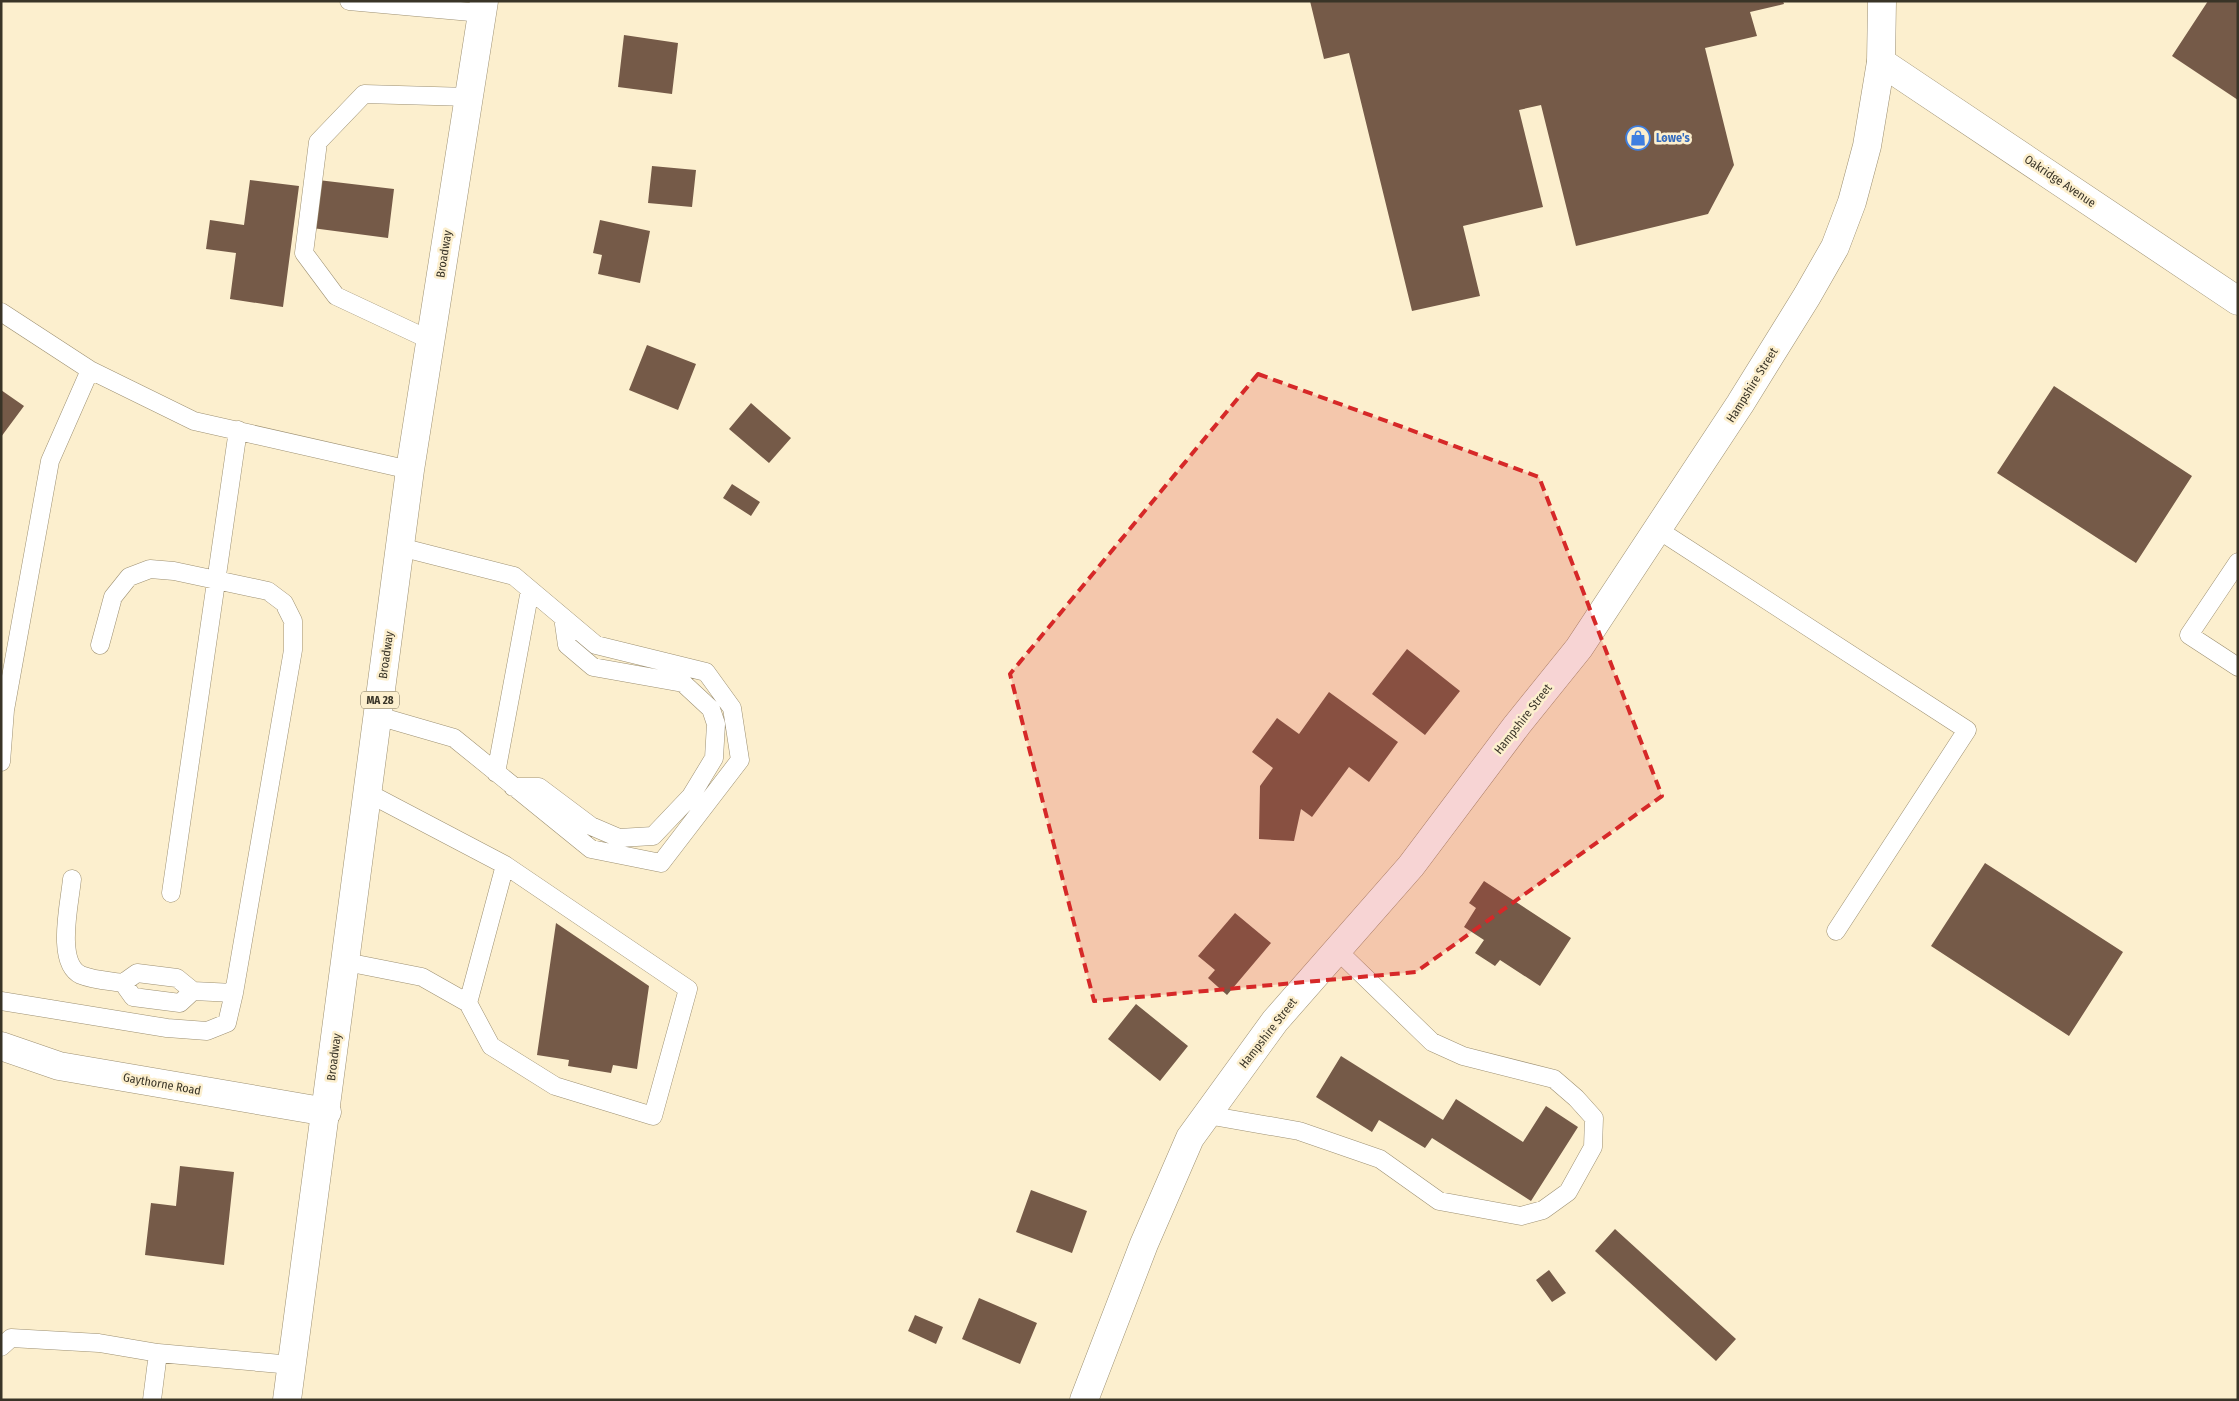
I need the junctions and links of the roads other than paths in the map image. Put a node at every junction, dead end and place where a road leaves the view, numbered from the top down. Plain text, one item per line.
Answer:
1 (348, 1) edge
2 (1882, 1) edge
3 (483, 7) edge
4 (1881, 62) junction
5 (469, 97) junction
6 (2238, 301) edge
7 (1, 312) edge
8 (430, 340) junction
9 (90, 370) junction
10 (238, 430) junction
11 (410, 470) junction
12 (1657, 529) junction
13 (400, 547) junction
14 (2238, 562) edge
15 (217, 580) junction
16 (530, 590) junction
17 (563, 617) junction
18 (100, 645) dead end
19 (2238, 667) edge
20 (6, 675) edge
21 (378, 716) junction
22 (1, 762) edge
23 (496, 773) junction
24 (514, 787) junction
25 (368, 793) junction
26 (505, 865) junction
27 (72, 879) dead end
28 (172, 893) dead end
29 (1836, 931) dead end
30 (1337, 950) junction
31 (346, 962) junction
32 (122, 983) junction
33 (193, 991) junction
34 (234, 993) junction
35 (1, 1001) edge
36 (468, 1003) junction
37 (1, 1046) edge
38 (326, 1112) junction
39 (1207, 1115) junction
40 (1, 1348) edge
41 (158, 1353) junction
42 (292, 1365) junction
43 (152, 1400) edge
44 (287, 1400) edge
45 (1084, 1400) edge

1 - 3 lane
2 - 4 street, Hampshire Street
3 - 5 street, Broadway / MA 28
4 - 6 street, Oakridge Avenue
4 - 12 street, Hampshire Street
5 - 8 street, Broadway / MA 28
5 - 8 lane
7 - 9 lane
8 - 11 street, Broadway / MA 28
9 - 10 lane
9 - 20 lane
10 - 11 lane
10 - 15 lane
11 - 13 street, Broadway / MA 28
12 - 29 lane
12 - 30 street, Hampshire Street
13 - 16 lane
13 - 21 street, Broadway / MA 28
14 - 19 lane
15 - 18 lane
15 - 28 lane
15 - 34 lane
16 - 17 lane
16 - 23 lane
17 - 24 lane
17 - 24 lane
20 - 22 lane
21 - 23 lane
21 - 25 street, Broadway / MA 28
23 - 24 lane
25 - 26 lane
25 - 31 street, Broadway / MA 28
26 - 36 lane
26 - 36 lane
27 - 32 lane
30 - 39 street, Hampshire Street
30 - 39 lane
31 - 36 lane
31 - 38 street, Broadway / MA 28
32 - 33 lane
32 - 33 lane
33 - 34 lane
34 - 35 lane
37 - 38 street, Gaythorne Road
38 - 42 street, Broadway / MA 28
39 - 45 street, Hampshire Street
40 - 41 lane
41 - 42 lane
41 - 43 lane
42 - 44 street, Broadway / MA 28

